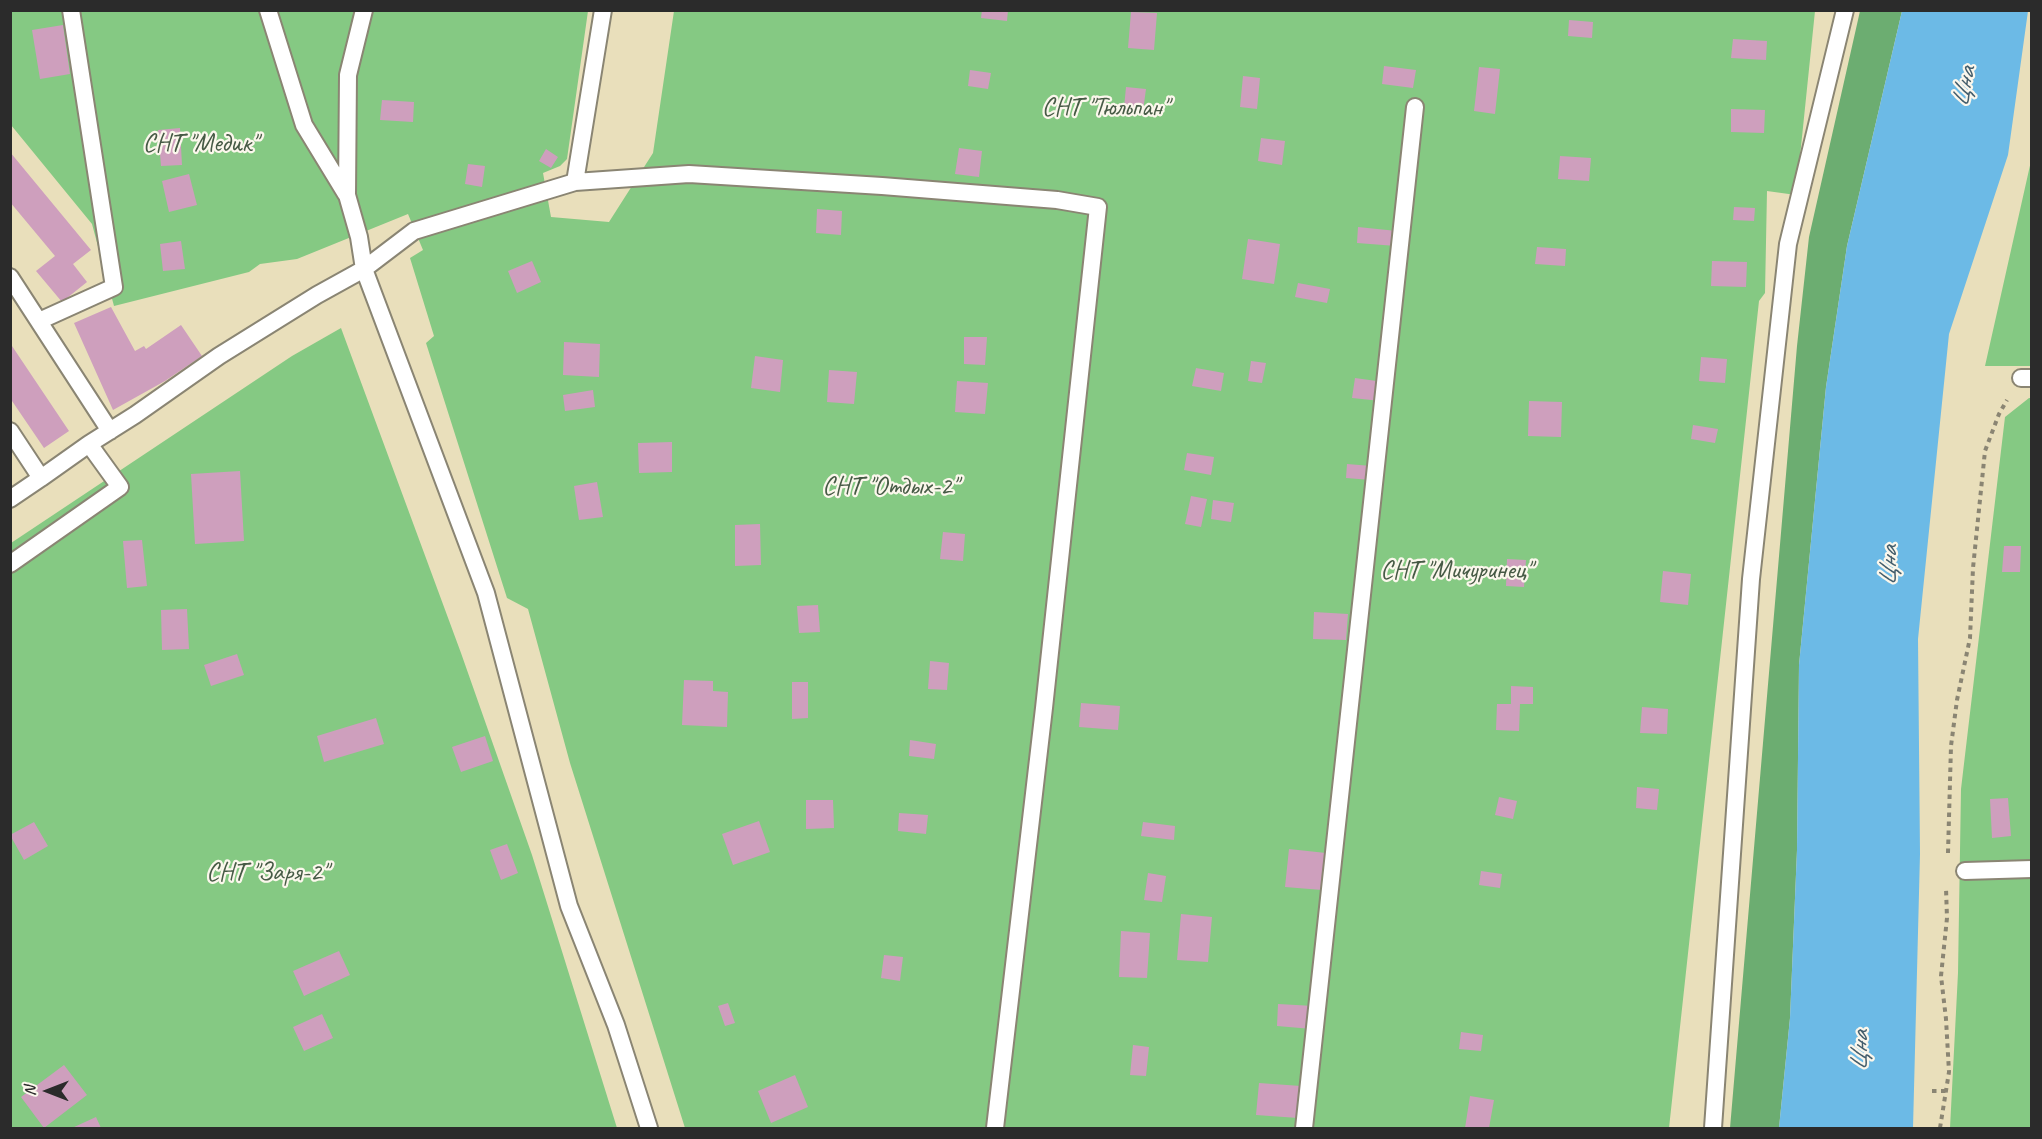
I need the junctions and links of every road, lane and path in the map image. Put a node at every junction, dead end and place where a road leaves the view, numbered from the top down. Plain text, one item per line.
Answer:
1 (70, 10) edge
2 (268, 10) edge
3 (364, 10) edge
4 (603, 10) edge
5 (1845, 10) edge
6 (1415, 107) dead end
7 (575, 182) junction
8 (347, 195) junction
9 (364, 269) junction
10 (10, 277) edge
11 (39, 321) junction
12 (2026, 378) edge
13 (10, 430) edge
14 (110, 431) junction
15 (89, 444) junction
16 (41, 478) junction
17 (10, 499) edge
18 (10, 564) edge
19 (1947, 858) dead end
20 (2031, 869) edge
21 (1965, 871) dead end
22 (1946, 881) dead end
23 (1932, 1091) dead end
24 (1946, 1091) junction
25 (649, 1128) edge
26 (995, 1128) edge
27 (1304, 1128) edge
28 (1713, 1128) edge
29 (1941, 1128) edge

1 - 11 lane
2 - 8 lane
3 - 8 lane
4 - 7 lane
5 - 28 lane
6 - 27 lane
7 - 9 lane
7 - 26 lane
8 - 9 lane
9 - 14 lane
9 - 25 lane
10 - 11 lane
11 - 14 lane
12 - 19 path
13 - 16 lane
14 - 15 lane
15 - 16 lane
15 - 18 lane
16 - 17 lane
20 - 21 lane
22 - 24 path
23 - 24 path
24 - 29 path

